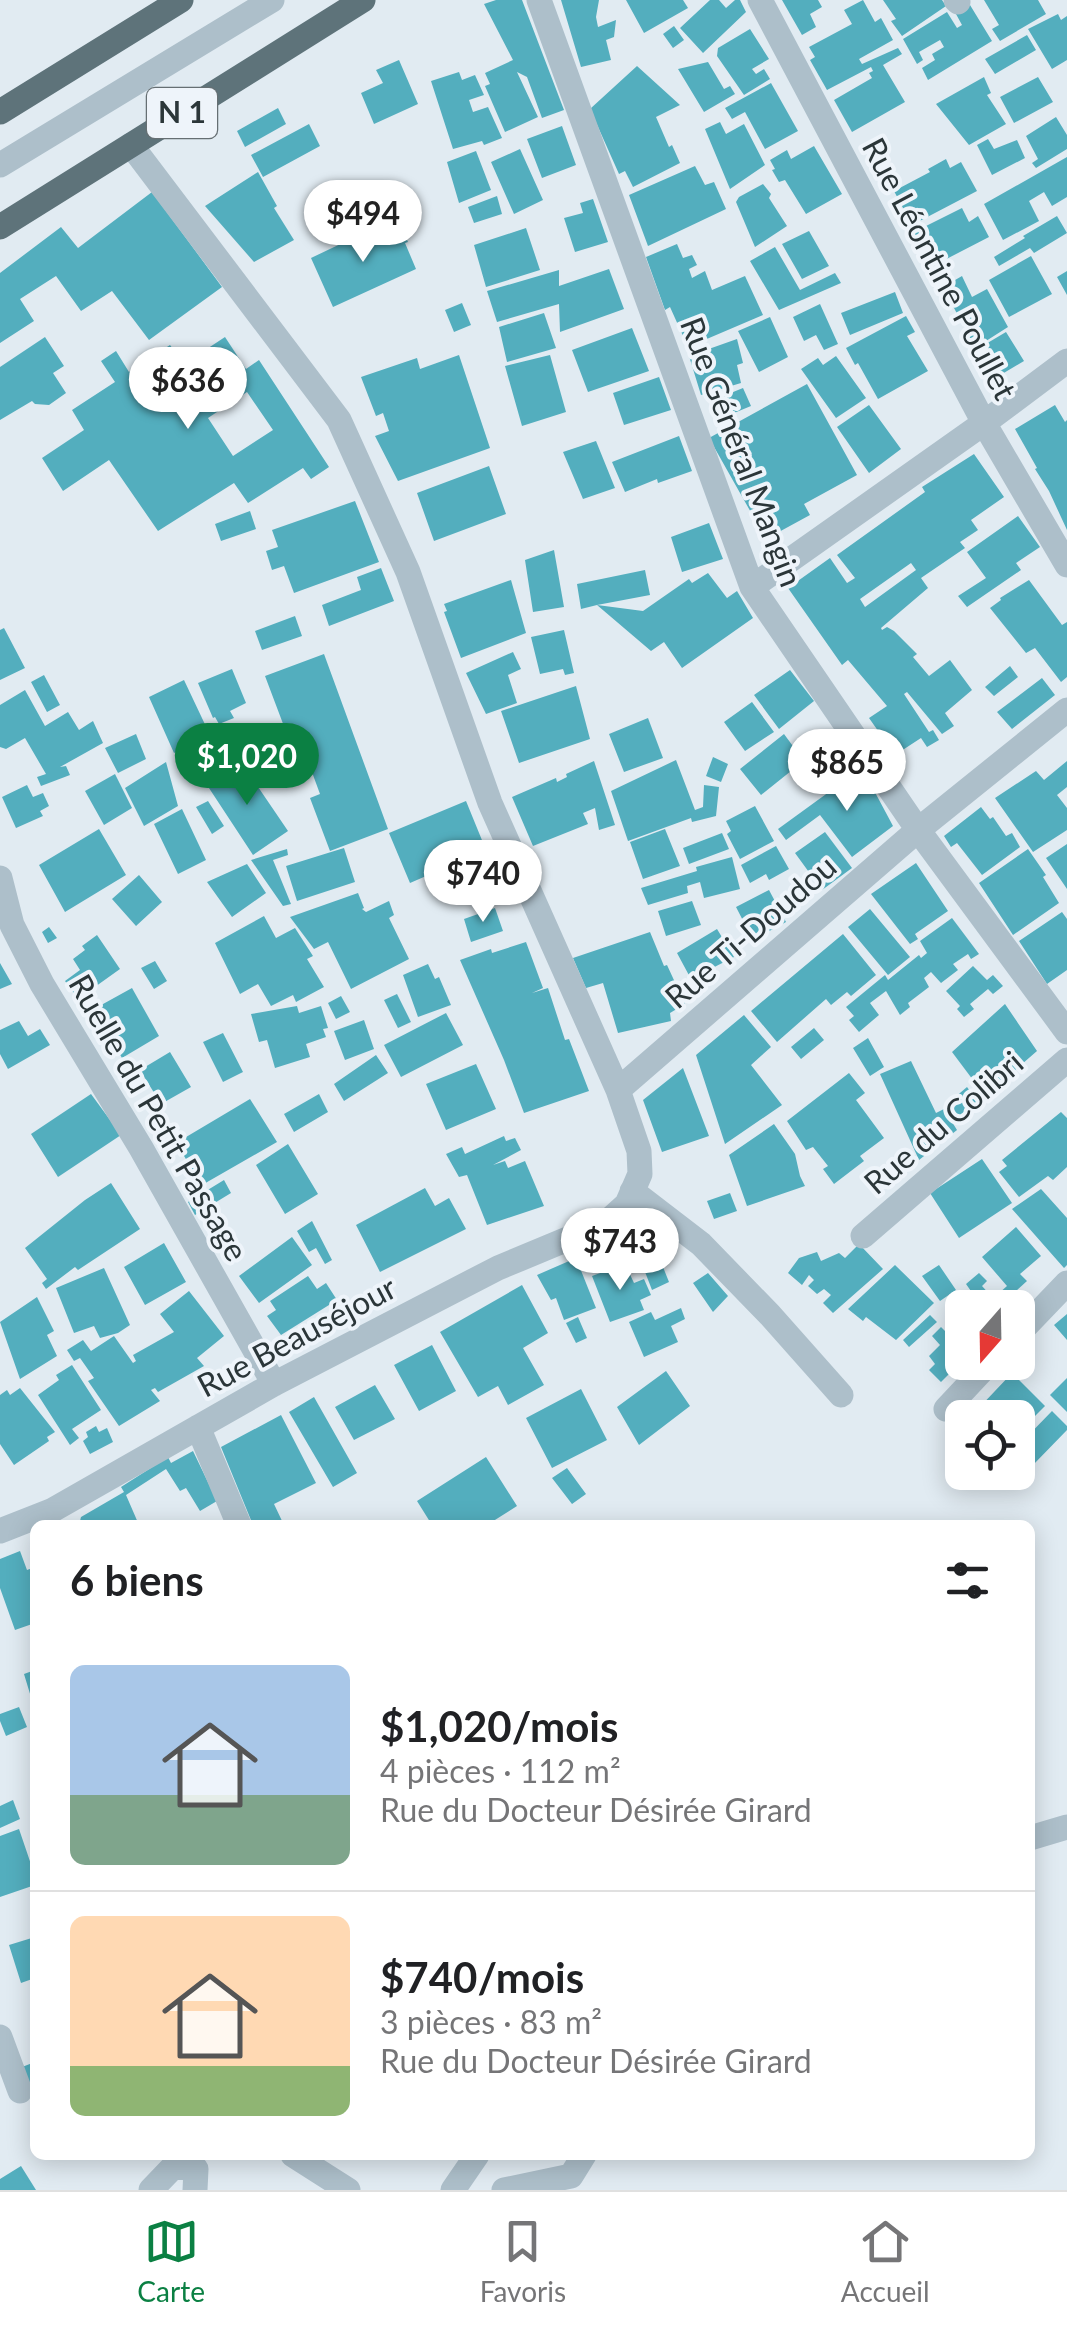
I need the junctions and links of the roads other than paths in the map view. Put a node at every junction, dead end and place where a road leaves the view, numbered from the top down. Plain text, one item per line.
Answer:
1 (181, 0) edge
2 (272, 0) edge
3 (363, 0) edge
4 (539, 0) edge
5 (760, 0) edge
6 (0, 112) edge
7 (131, 145) junction
8 (0, 166) edge
9 (0, 226) edge
10 (1067, 361) edge
11 (984, 423) junction
12 (1067, 565) edge
13 (752, 586) junction
14 (1067, 710) edge
15 (918, 830) junction
16 (0, 878) edge
17 (1067, 1032) edge
18 (1067, 1060) edge
19 (618, 1090) junction
20 (629, 1197) junction
21 (863, 1236) dead end
22 (1067, 1283) edge
23 (1035, 1316) edge
24 (973, 1380) edge
25 (274, 1384) junction
26 (841, 1395) dead end
27 (954, 1400) edge
28 (198, 1427) junction
29 (54, 1518) edge
30 (237, 1520) edge
31 (30, 1524) edge
32 (0, 1531) edge
33 (1067, 1827) edge
34 (1035, 1837) edge
35 (0, 2037) edge
36 (20, 2091) dead end
37 (301, 2160) edge
38 (474, 2160) edge
39 (581, 2160) edge
40 (151, 2190) edge
41 (195, 2190) edge
42 (348, 2190) edge
43 (453, 2190) edge
44 (504, 2190) edge

1 - 6 main road
2 - 8 street
3 - 7 main road, N 1
4 - 13 street, Rue Général Mangin
5 - 11 street, Rue Léontine Poullet
7 - 9 main road, N 1
7 - 19 street
10 - 11 street
11 - 12 street, Rue Léontine Poullet
11 - 13 street
13 - 15 street, Rue Général Mangin
14 - 15 street, Rue Ti-Doudou
15 - 17 street, Rue Général Mangin
15 - 19 street, Rue Ti-Doudou
16 - 25 street, Ruelle du Petit Passage
18 - 21 street, Rue du Colibri
19 - 20 street
20 - 25 street, Rue Beauséjour
20 - 26 street
22 - 23 street
24 - 27 street
25 - 28 street, Rue Beauséjour
28 - 29 street, Rue Beauséjour
28 - 30 street
31 - 32 street, Rue Beauséjour
33 - 34 street
35 - 36 street
37 - 42 street
38 - 43 street
39 - 44 street
40 - 41 street

